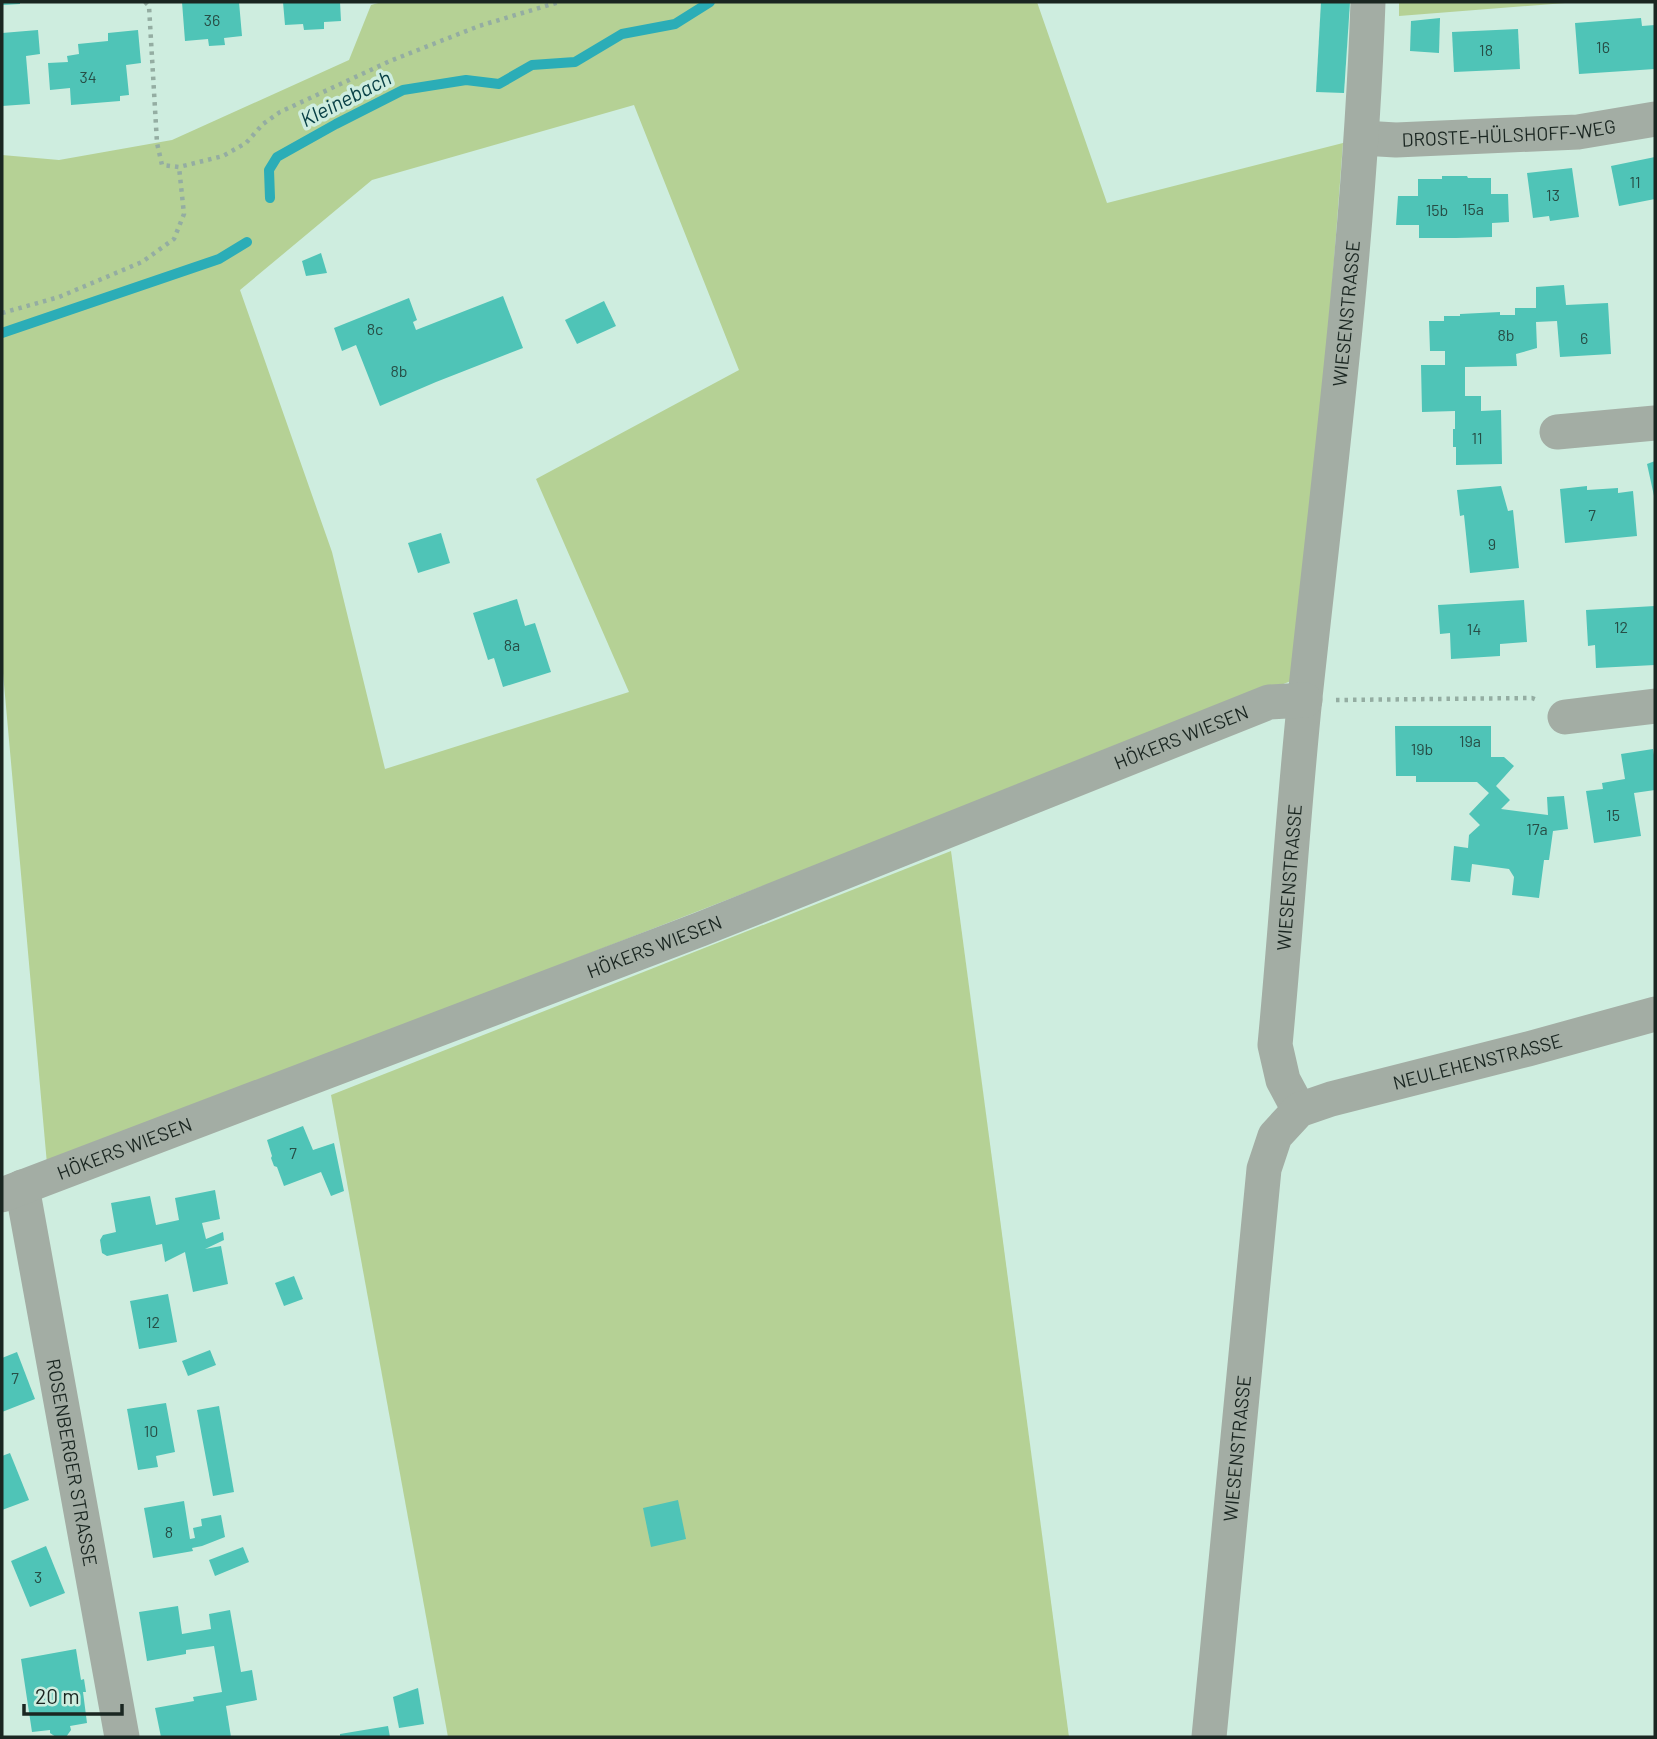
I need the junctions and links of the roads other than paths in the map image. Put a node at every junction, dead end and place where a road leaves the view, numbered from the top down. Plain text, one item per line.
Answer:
1 (1368, 2) edge
2 (1655, 120) edge
3 (1362, 138) junction
4 (1655, 423) edge
5 (1556, 432) dead end
6 (1305, 700) junction
7 (1655, 706) edge
8 (1565, 717) road end
9 (1655, 1014) edge
10 (1299, 1110) junction
11 (12, 1191) edge
12 (122, 1737) edge
13 (1209, 1737) edge

1 - 3 street, WIESENSTRASSE
2 - 3 street, DROSTE-HÜLSHOFF-WEG
3 - 6 street, WIESENSTRASSE
4 - 5 street
6 - 10 street, WIESENSTRASSE
6 - 11 street, HÖKERS WIESEN
7 - 8 street
9 - 10 street, NEULEHENSTRASSE
10 - 13 street, WIESENSTRASSE
11 - 12 street, ROSENBERGER STRASSE

